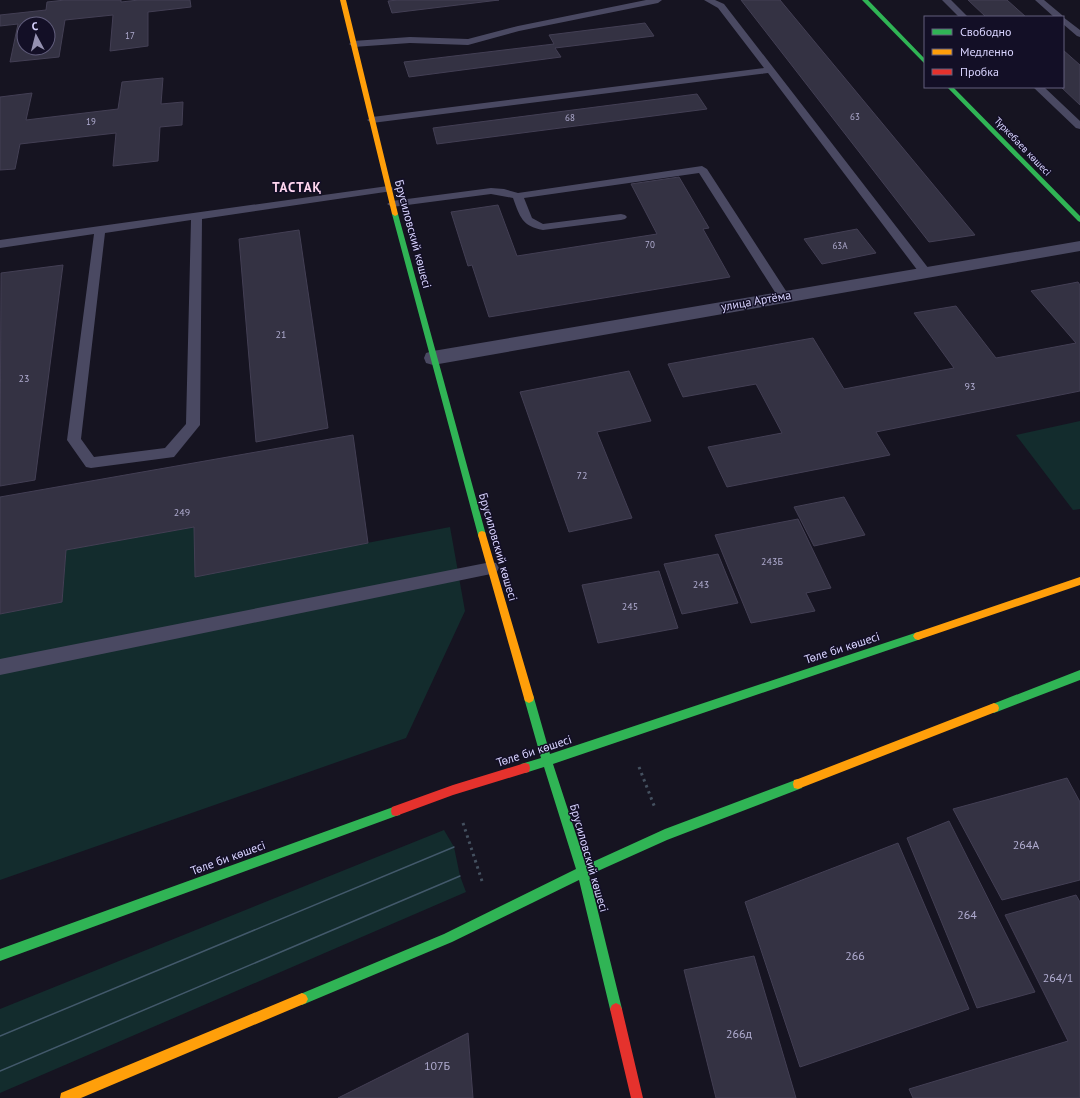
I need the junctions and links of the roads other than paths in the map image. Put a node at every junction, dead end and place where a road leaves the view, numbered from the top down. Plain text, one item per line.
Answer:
1 (342, 0) edge
2 (658, 0) edge
3 (708, 0) edge
4 (865, 0) edge
5 (946, 0) edge
6 (1040, 0) edge
7 (963, 16) edge
8 (1058, 16) edge
9 (1064, 21) edge
10 (1080, 34) edge
11 (353, 44) junction
12 (924, 61) edge
13 (770, 70) junction
14 (951, 88) edge
15 (1039, 88) edge
16 (372, 120) junction
17 (1080, 126) edge
18 (388, 189) junction
19 (518, 196) junction
20 (392, 204) junction
21 (197, 216) junction
22 (621, 217) dead end
23 (1080, 220) edge
24 (100, 230) junction
25 (0, 244) edge
26 (1080, 246) edge
27 (925, 272) junction
28 (784, 296) junction
29 (433, 358) junction
30 (491, 568) junction
31 (1080, 582) edge
32 (0, 668) edge
33 (1080, 674) edge
34 (547, 761) junction
35 (583, 872) junction
36 (0, 955) edge
37 (66, 1098) edge
38 (637, 1098) edge

1 - 11 street, Брусиловский көшесі
2 - 11 lane
3 - 13 lane
4 - 12 street
5 - 7 lane
6 - 8 lane
9 - 10 lane
11 - 16 street, Брусиловский көшесі
13 - 16 lane
13 - 27 lane
14 - 23 street, Түркебаев көшесі
15 - 17 lane
16 - 18 street, Брусиловский көшесі
18 - 20 street, Брусиловский көшесі
18 - 21 lane
19 - 20 lane
19 - 22 lane
19 - 28 lane
20 - 29 street, Брусиловский көшесі
21 - 24 lane
21 - 24 lane
24 - 25 lane
26 - 27 street, улица Артёма
27 - 28 street, улица Артёма
28 - 29 street, улица Артёма
29 - 30 street, Брусиловский көшесі
30 - 32 lane
30 - 34 street, Брусиловский көшесі
31 - 34 street, Төле би көшесі
33 - 35 street
34 - 35 street, Брусиловский көшесі
34 - 36 street, Төле би көшесі
35 - 37 street
35 - 38 street, Брусиловский көшесі

